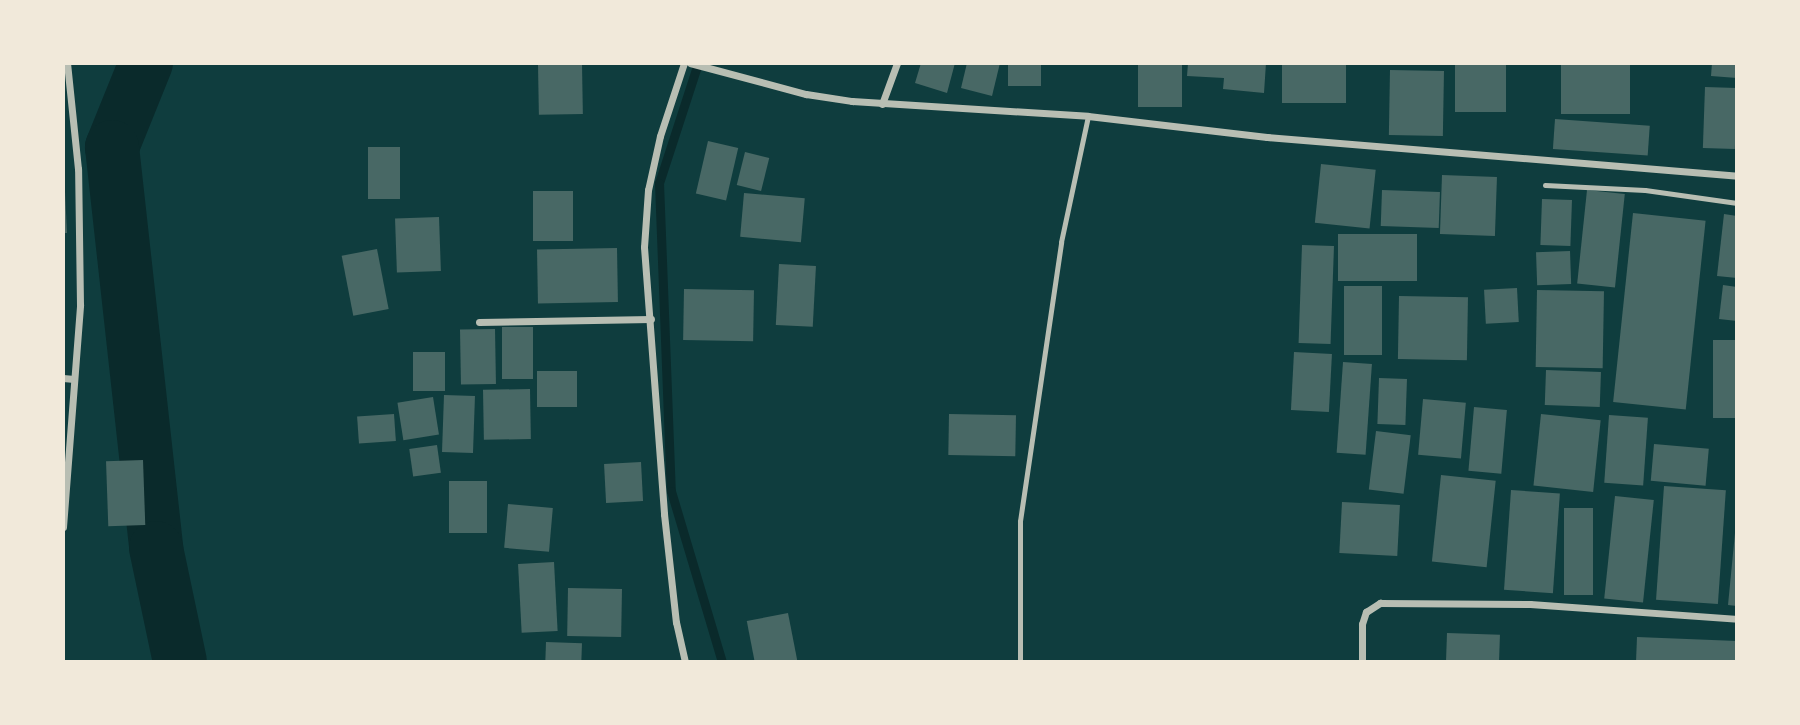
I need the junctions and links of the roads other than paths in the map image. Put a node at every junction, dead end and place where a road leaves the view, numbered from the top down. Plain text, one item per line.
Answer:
1 (67, 63) edge
2 (684, 63) edge
3 (692, 63) edge
4 (897, 63) edge
5 (882, 104) junction
6 (1088, 116) junction
7 (1737, 176) edge
8 (1545, 185) dead end
9 (1737, 203) edge
10 (651, 319) junction
11 (479, 322) dead end
12 (63, 378) edge
13 (75, 379) junction
14 (63, 527) edge
15 (1737, 619) edge
16 (685, 662) edge
17 (1020, 662) edge
18 (1362, 662) edge

1 - 13 street
2 - 10 street
3 - 5 street
4 - 5 street
5 - 6 street
6 - 7 street
6 - 17 lane
8 - 9 lane
10 - 11 street
10 - 16 street
12 - 13 street
13 - 14 street
15 - 18 street

